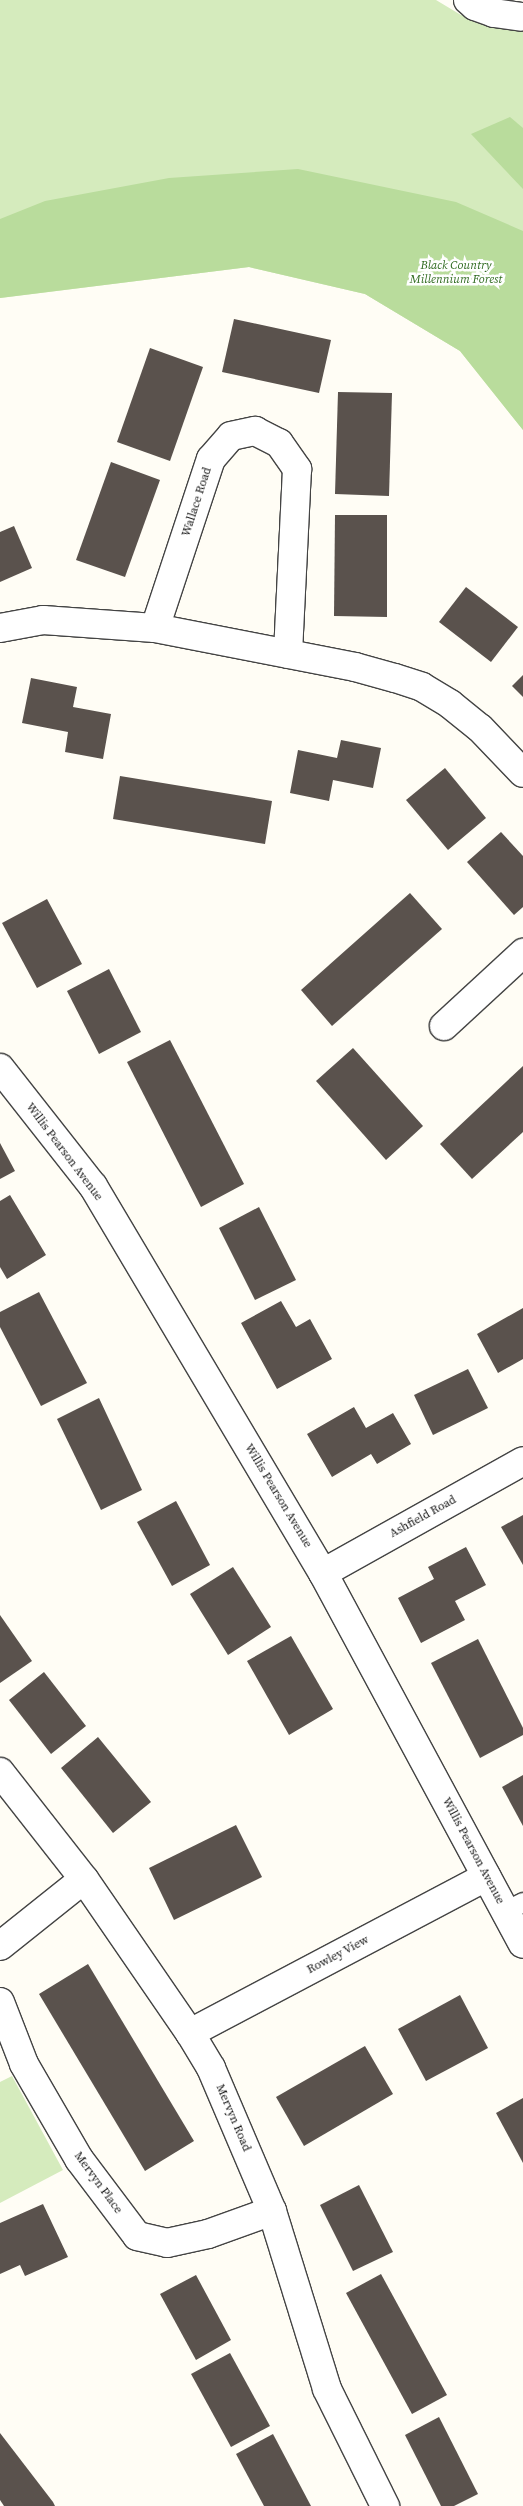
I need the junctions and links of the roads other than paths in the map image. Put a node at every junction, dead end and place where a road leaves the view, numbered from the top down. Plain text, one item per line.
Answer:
1 (468, 0) edge
2 (521, 17) dead end
3 (0, 628) edge
4 (155, 628) junction
5 (288, 654) junction
6 (523, 773) edge
7 (523, 953) edge
8 (444, 1026) dead end
9 (0, 1068) edge
10 (523, 1461) edge
11 (324, 1572) junction
12 (0, 1772) edge
13 (486, 1877) junction
14 (84, 1879) junction
15 (514, 1907) edge
16 (523, 1944) edge
17 (0, 1946) edge
18 (0, 2002) edge
19 (190, 2033) junction
20 (272, 2211) junction
21 (385, 2506) edge

1 - 2 street
3 - 4 street
4 - 5 street
4 - 5 street, Wallace Road
5 - 6 street
7 - 8 street
9 - 11 street, Willis Pearson Avenue
10 - 11 street, Ashfield Road
11 - 13 street, Willis Pearson Avenue
12 - 14 street, Mervyn Road
13 - 15 street, Willis Pearson Avenue
13 - 19 street, Rowley View
14 - 17 street
14 - 19 street, Mervyn Road
15 - 16 street, Willis Pearson Avenue
18 - 20 street, Mervyn Place
19 - 20 street, Mervyn Road
20 - 21 street, Mervyn Road

